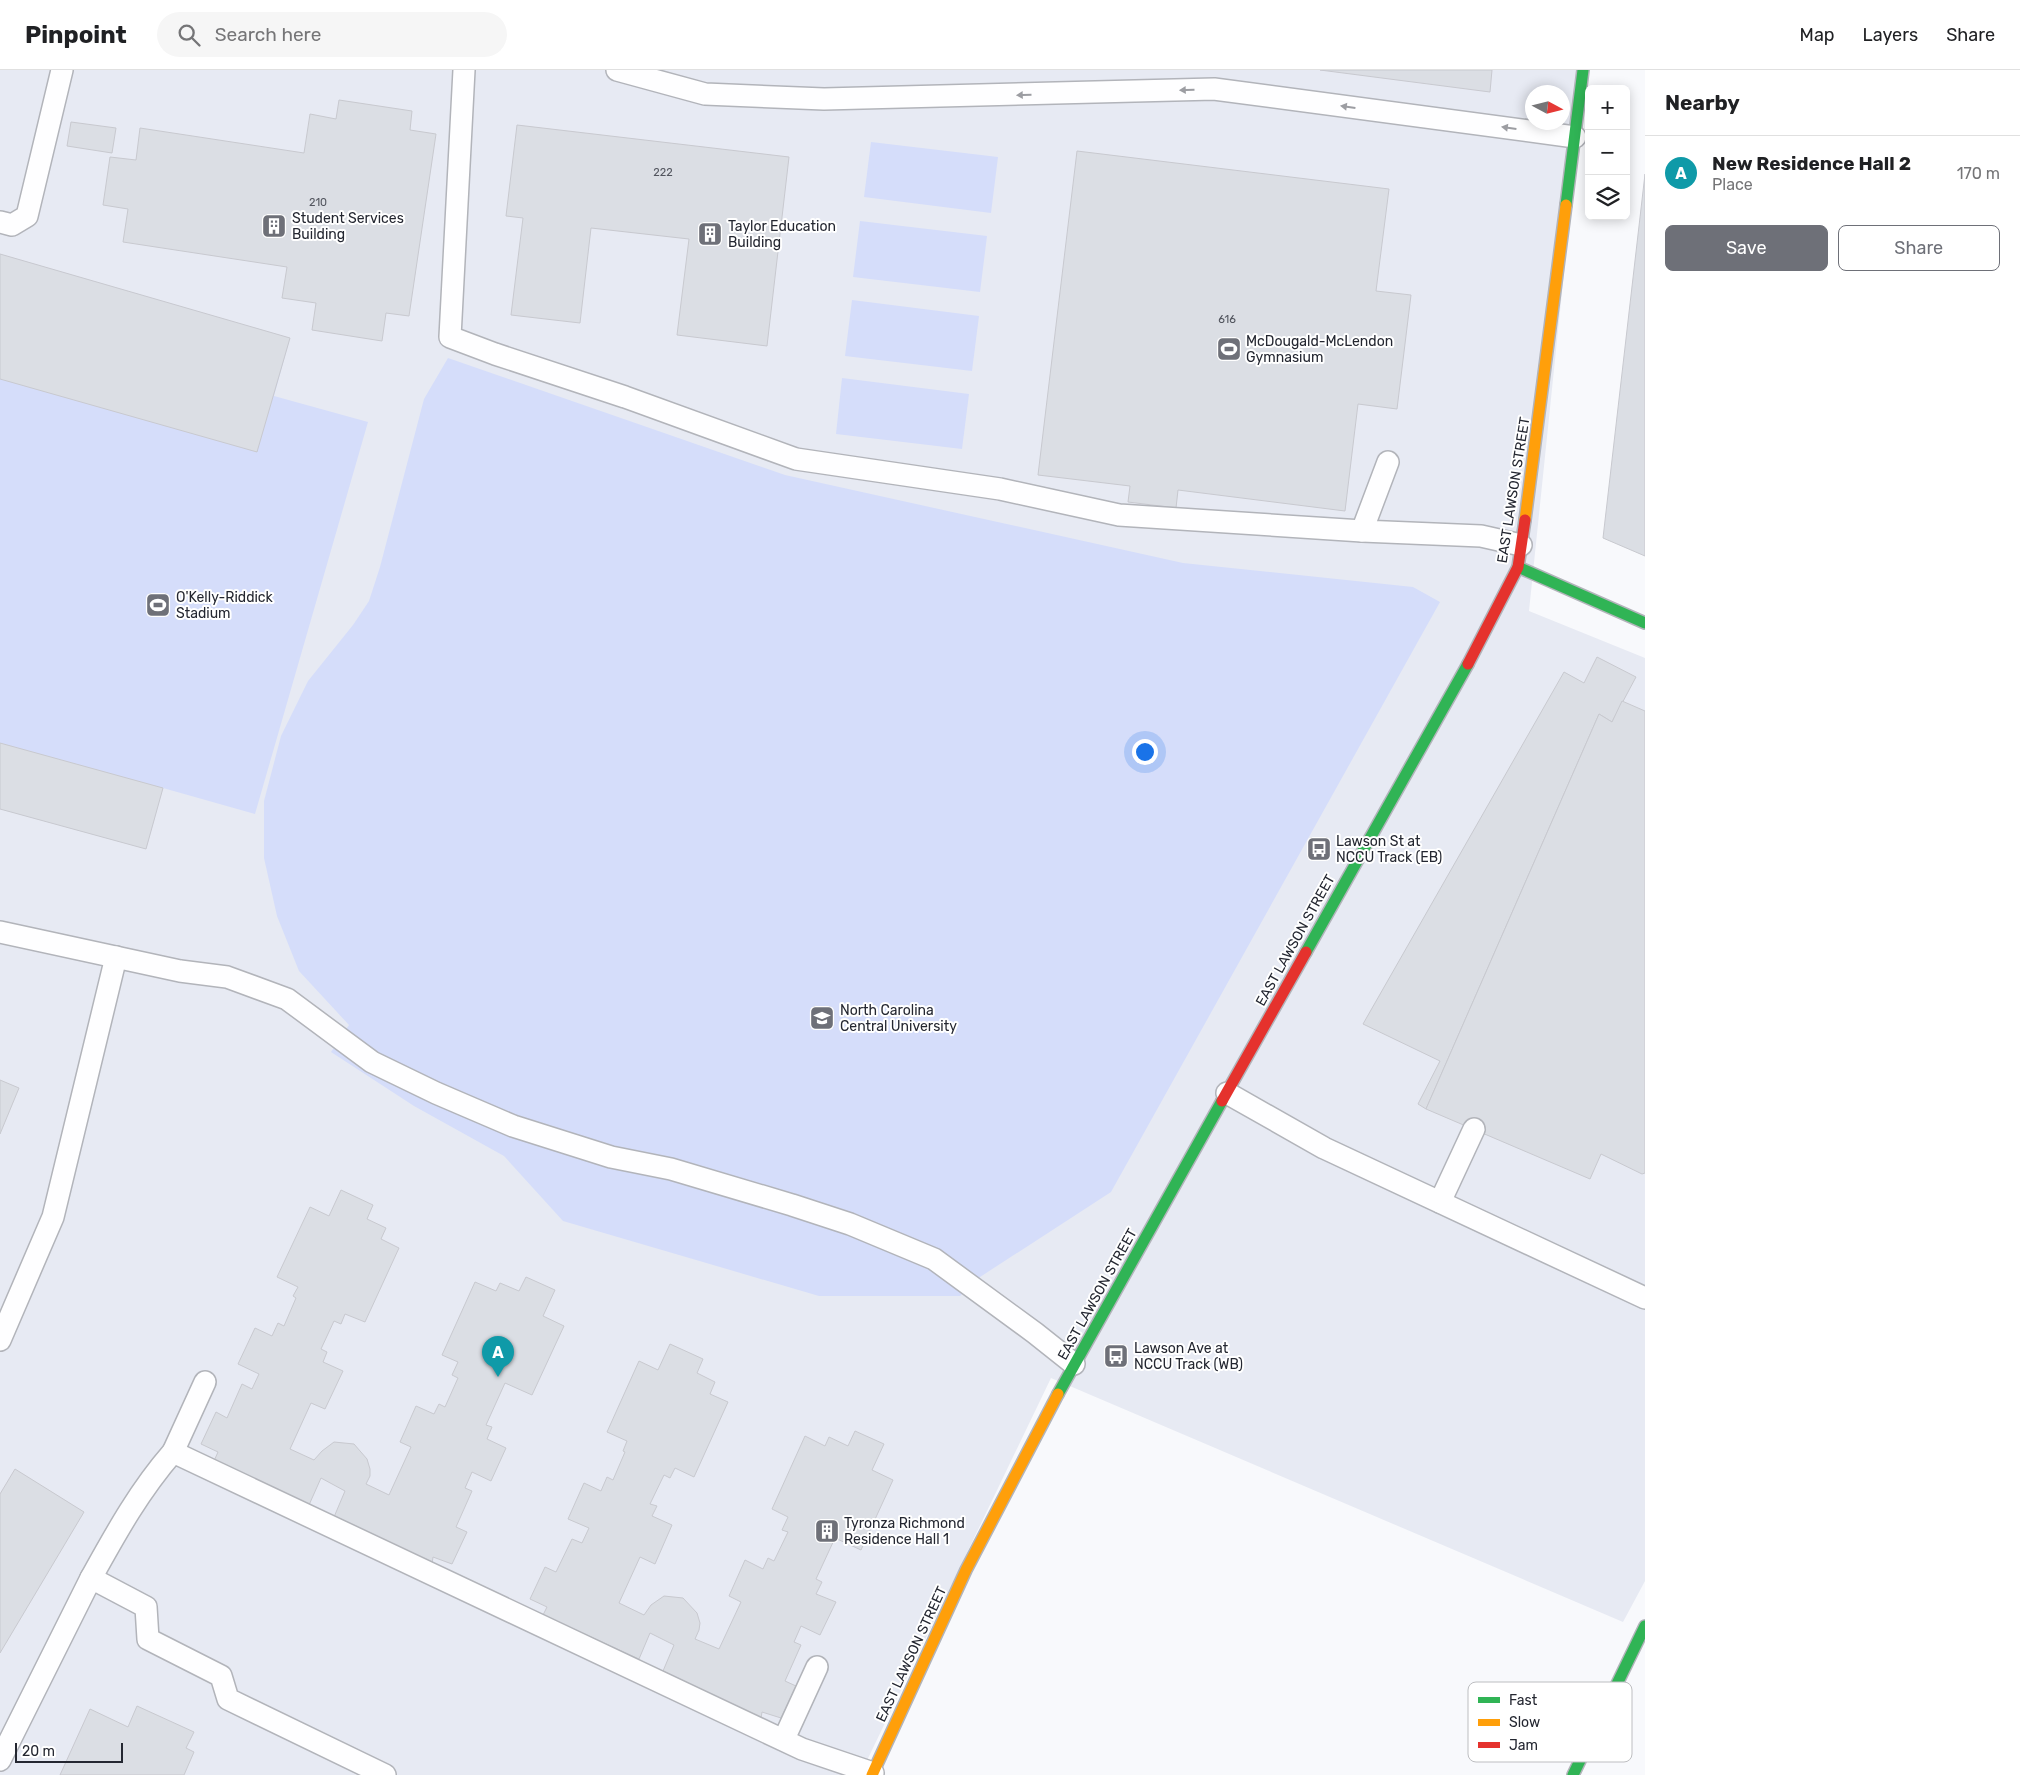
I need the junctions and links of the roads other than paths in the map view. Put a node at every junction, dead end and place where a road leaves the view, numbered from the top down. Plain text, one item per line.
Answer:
1 (62, 70) edge
2 (464, 70) edge
3 (617, 70) edge
4 (1583, 70) edge
5 (1575, 137) junction
6 (0, 222) edge
7 (1388, 462) dead end
8 (1362, 531) junction
9 (1522, 545) junction
10 (1518, 567) junction
11 (1645, 623) edge
12 (0, 932) edge
13 (116, 957) junction
14 (1227, 1093) junction
15 (1474, 1129) dead end
16 (1440, 1202) junction
17 (1645, 1298) edge
18 (0, 1340) edge
19 (1074, 1364) junction
20 (205, 1382) dead end
21 (173, 1452) junction
22 (91, 1578) junction
23 (1645, 1626) edge
24 (817, 1667) dead end
25 (1618, 1682) edge
26 (784, 1739) junction
27 (0, 1760) edge
28 (1579, 1762) edge
29 (872, 1774) edge
30 (385, 1775) edge
31 (1573, 1775) edge

1 - 6 lane
2 - 8 lane
5 -> 3 lane
4 - 5 street, EAST LAWSON STREET
5 - 9 street, EAST LAWSON STREET
7 - 8 lane
8 - 9 lane
9 - 10 street, EAST LAWSON STREET
10 - 11 street
10 - 14 street, EAST LAWSON STREET
12 - 13 lane
13 - 18 lane
13 - 19 lane
14 - 16 lane
14 - 19 street, EAST LAWSON STREET
15 - 16 lane
16 - 17 lane
19 - 29 street, EAST LAWSON STREET
20 - 21 lane
21 - 22 lane
21 - 26 lane
22 - 27 lane
22 - 30 lane
23 - 25 street
24 - 26 lane
26 - 29 lane
28 - 31 street

